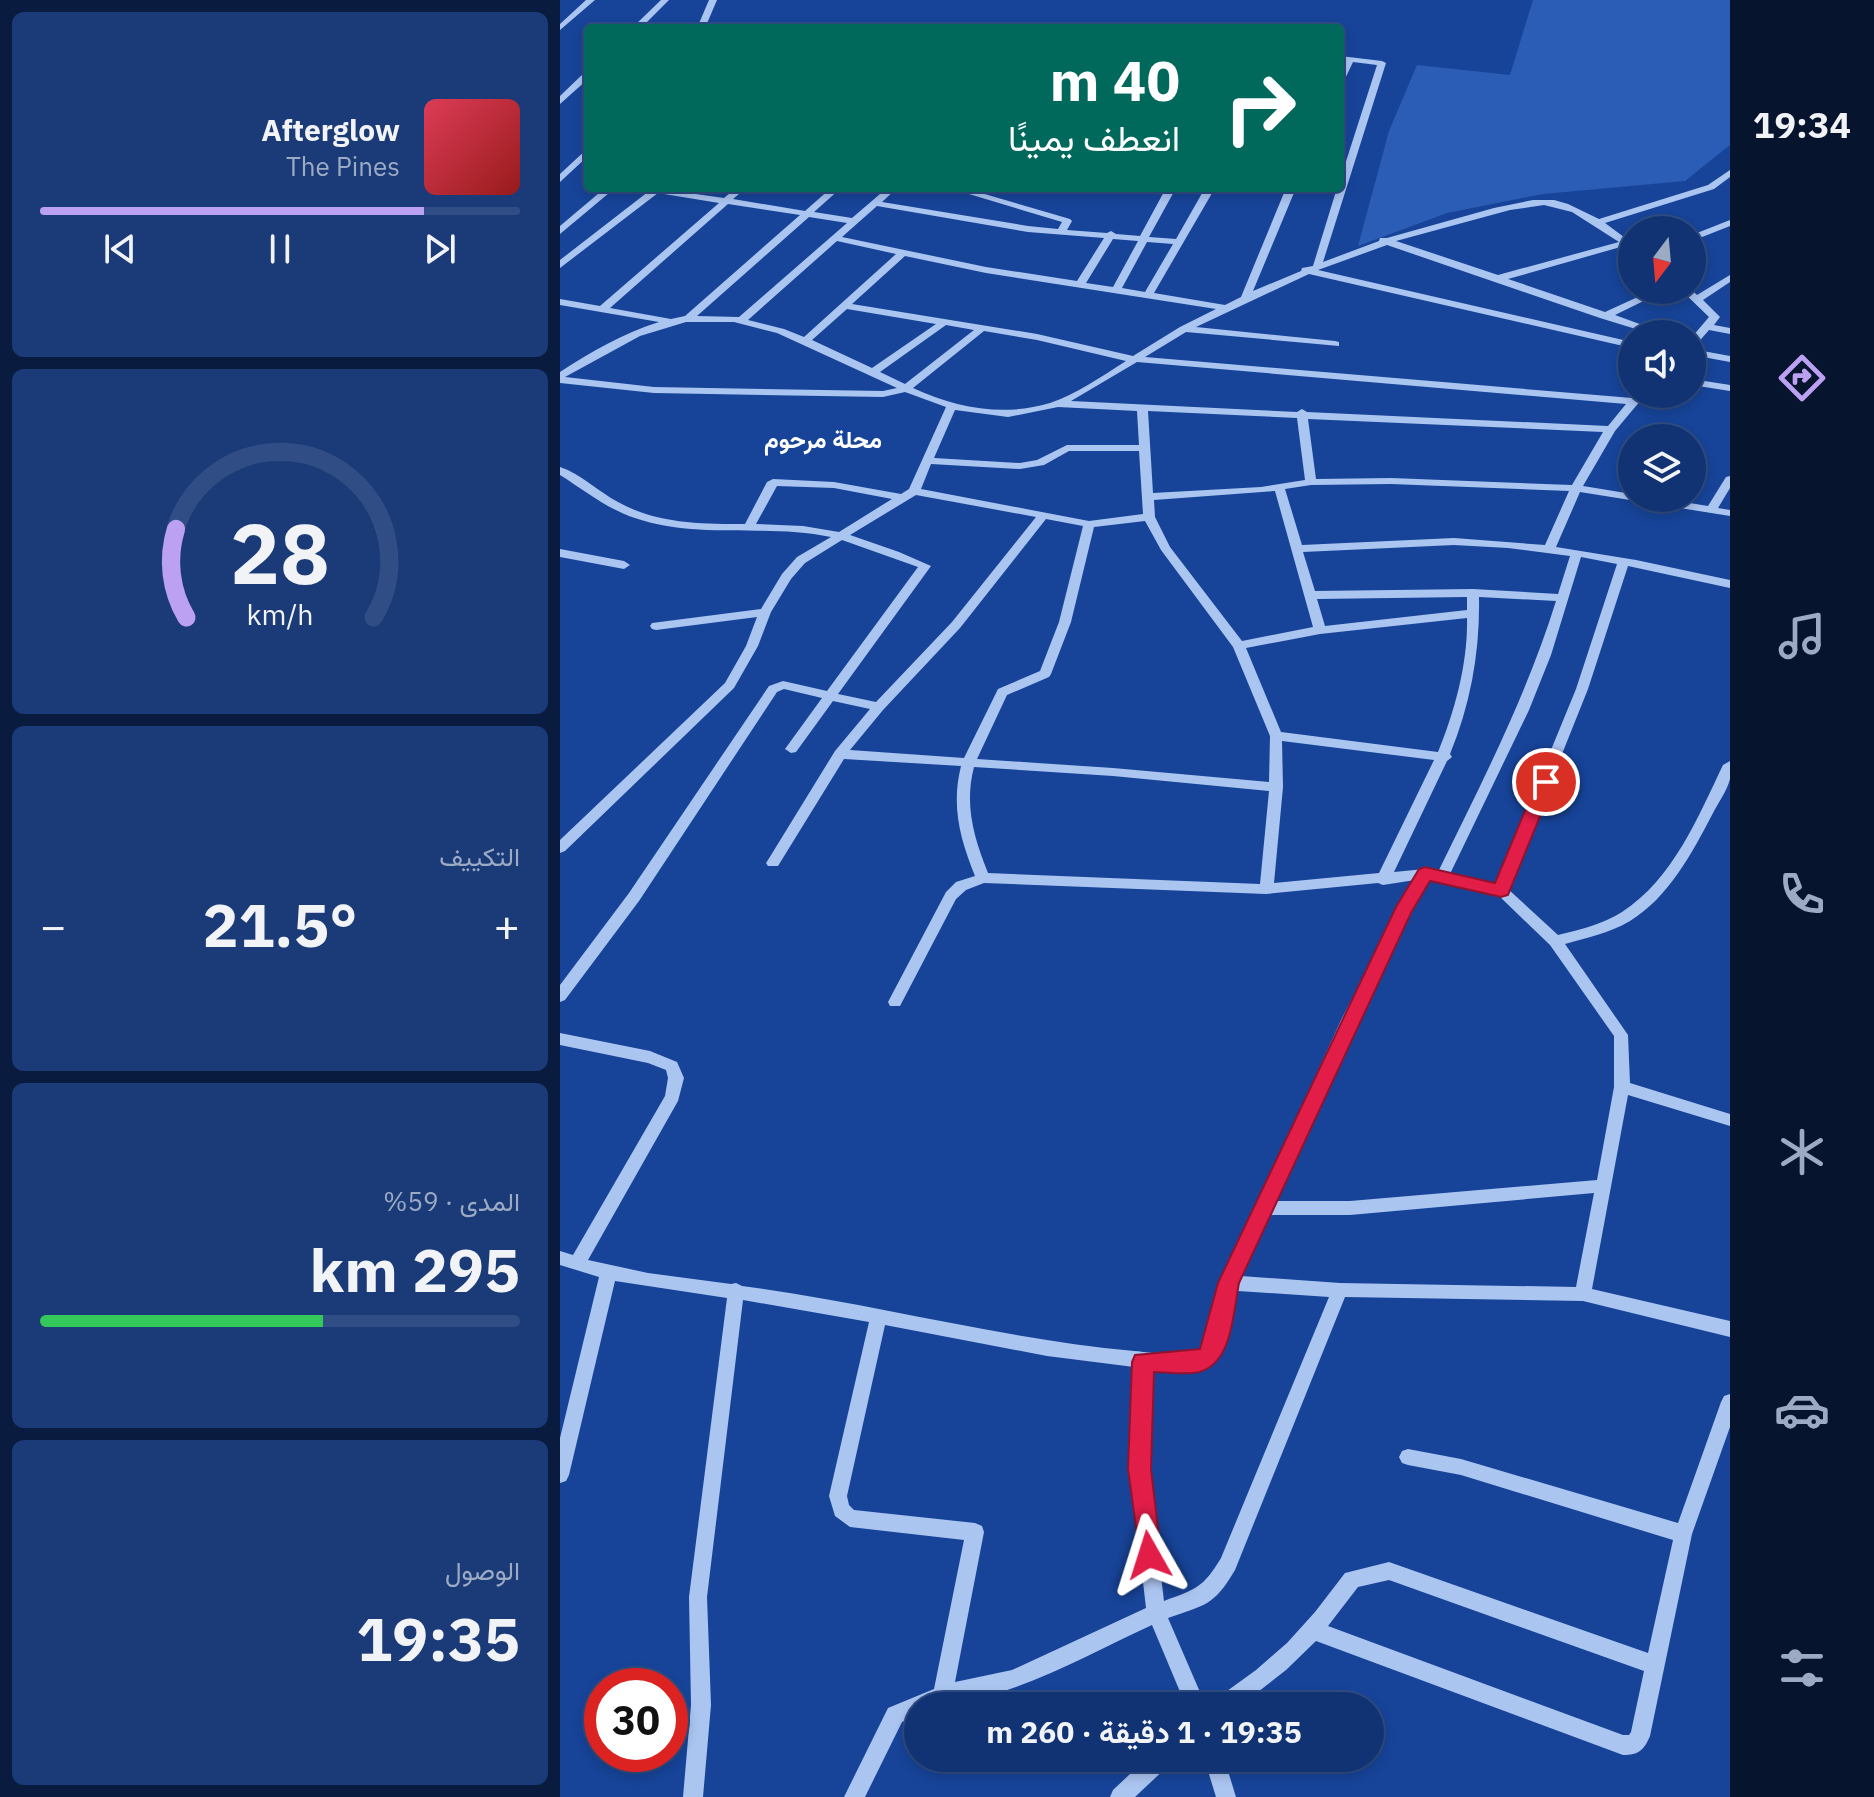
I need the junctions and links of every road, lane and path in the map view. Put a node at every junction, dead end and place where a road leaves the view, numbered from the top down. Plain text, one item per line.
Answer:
1 (591, 0) edge
2 (653, 0) edge
3 (713, 0) edge
4 (664, 1) edge
5 (640, 24) edge
6 (703, 24) edge
7 (560, 28) edge
8 (1345, 59) edge
9 (584, 78) edge
10 (560, 101) edge
11 (584, 155) edge
12 (1730, 173) edge
13 (560, 179) edge
14 (1344, 181) edge
15 (605, 192) edge
16 (653, 192) edge
17 (675, 192) edge
18 (737, 192) edge
19 (832, 192) edge
20 (887, 192) edge
21 (968, 192) edge
22 (1169, 192) edge
23 (1208, 192) edge
24 (1289, 192) edge
25 (1340, 192) edge
26 (728, 201) junction
27 (874, 203) junction
28 (807, 214) junction
29 (854, 221) junction
30 (1597, 223) junction
31 (1730, 223) edge
32 (560, 231) edge
33 (1061, 232) junction
34 (1706, 232) edge
35 (1111, 234) junction
36 (1143, 237) junction
37 (834, 238) junction
38 (1618, 238) edge
39 (1383, 240) junction
40 (1177, 242) junction
41 (1618, 249) edge
42 (903, 253) junction
43 (560, 265) edge
44 (1317, 265) junction
45 (1305, 270) junction
46 (1730, 278) edge
47 (1496, 279) junction
48 (1080, 285) junction
49 (1116, 290) junction
50 (1706, 294) edge
51 (1148, 295) junction
52 (1245, 300) junction
53 (560, 302) edge
54 (1630, 304) edge
55 (1704, 304) edge
56 (845, 306) junction
57 (1228, 308) junction
58 (602, 310) junction
59 (1604, 316) junction
60 (688, 319) junction
61 (742, 320) junction
62 (1618, 320) edge
63 (671, 322) junction
64 (942, 324) junction
65 (1710, 327) junction
66 (981, 329) junction
67 (1184, 329) junction
68 (1706, 331) edge
69 (1730, 331) edge
70 (808, 339) junction
71 (1618, 342) edge
72 (1335, 344) dead end
73 (1706, 355) edge
74 (1132, 359) junction
75 (1730, 359) edge
76 (873, 372) junction
77 (560, 378) edge
78 (1706, 384) edge
79 (1730, 388) edge
80 (905, 389) junction
81 (1618, 397) edge
82 (1057, 404) junction
83 (952, 406) junction
84 (1142, 408) junction
85 (1629, 408) edge
86 (1302, 412) junction
87 (1611, 429) junction
88 (1144, 448) junction
89 (928, 461) junction
90 (560, 470) edge
91 (1730, 479) edge
92 (1311, 482) junction
93 (1279, 487) junction
94 (1575, 488) junction
95 (914, 491) junction
96 (1618, 495) edge
97 (1146, 497) junction
98 (902, 498) junction
99 (1706, 509) edge
100 (1711, 510) junction
101 (1730, 513) edge
102 (1043, 516) junction
103 (1149, 517) junction
104 (1089, 524) junction
105 (748, 529) junction
106 (840, 534) junction
107 (1299, 549) junction
108 (1549, 549) junction
109 (560, 553) edge
110 (1576, 554) junction
111 (1623, 562) junction
112 (624, 565) dead end
113 (1730, 584) edge
114 (1473, 593) junction
115 (1310, 595) junction
116 (1562, 598) junction
117 (765, 612) junction
118 (1475, 613) junction
119 (656, 626) dead end
120 (1320, 630) junction
121 (1239, 646) junction
122 (826, 696) junction
123 (879, 707) junction
124 (1276, 736) junction
125 (791, 749) dead end
126 (840, 754) junction
127 (1445, 757) junction
128 (966, 764) junction
129 (1730, 765) edge
130 (1276, 787) junction
131 (560, 848) edge
132 (773, 863) dead end
133 (1425, 874) junction
134 (1443, 875) junction
135 (983, 878) junction
136 (1383, 880) junction
137 (1266, 889) junction
138 (1501, 890) junction
139 (1555, 941) junction
140 (560, 996) edge
141 (895, 1002) dead end
142 (560, 1039) edge
143 (1622, 1087) junction
144 (1730, 1120) edge
145 (1601, 1186) junction
146 (1263, 1208) junction
147 (560, 1258) edge
148 (577, 1264) junction
149 (608, 1273) junction
150 (1229, 1283) junction
151 (736, 1290) junction
152 (1340, 1290) junction
153 (1583, 1294) junction
154 (879, 1315) junction
155 (1730, 1329) edge
156 (1143, 1362) junction
157 (1730, 1402) edge
158 (1408, 1457) dead end
159 (560, 1475) edge
160 (1683, 1534) junction
161 (1156, 1613) junction
162 (1315, 1631) junction
163 (1655, 1665) junction
164 (944, 1692) edge
165 (956, 1692) edge
166 (1190, 1692) edge
167 (1244, 1692) edge
168 (904, 1711) edge
169 (1147, 1772) edge
170 (1218, 1772) edge
171 (693, 1797) edge
172 (854, 1797) edge
173 (1120, 1797) edge
174 (1226, 1797) edge

1 - 7 street
2 - 4 street
3 - 6 street
4 - 5 street
8 - 14 street
9 - 10 street
11 - 13 street
12 - 30 street
15 - 32 street
16 - 43 street
17 - 26 street
18 - 26 street
19 - 28 street
20 - 27 street
21 - 33 street
22 - 36 street
23 - 40 street
24 - 52 street
25 - 44 street
26 - 28 street
26 - 58 street
27 - 29 street
27 - 33 street
28 - 29 street
28 - 60 street
29 - 37 street
30 - 38 street
30 - 39 street
31 - 34 street
33 - 35 street
35 - 36 street
35 - 48 street
36 - 40 street
36 - 49 street
37 - 42 street
37 - 61 street
39 - 44 street
39 - 47 street
40 - 51 street
41 - 47 street
42 - 48 street
42 - 56 street
44 - 45 street
45 - 52 street
45 - 71 street
46 - 50 street
47 - 59 street
48 - 49 street
49 - 51 street
51 - 57 street
52 - 57 street
53 - 58 street
54 - 59 street
55 - 65 street
56 - 64 street
56 - 70 street
57 - 67 street
58 - 63 street
59 - 62 street
60 - 61 street
60 - 63 street
61 - 70 street
63 - 77 street
64 - 66 street
64 - 76 street
65 - 68 street
65 - 69 street
66 - 74 street
66 - 80 street
67 - 72 street
67 - 74 street
70 - 76 street
73 - 75 street
74 - 81 street
74 - 82 street
76 - 80 street
77 - 80 street
78 - 79 street
80 - 83 street
82 - 83 street
82 - 84 street
83 - 89 street
84 - 86 street
84 - 88 street
85 - 87 street
86 - 87 street
86 - 92 street
87 - 94 street
88 - 89 street
88 - 97 street
89 - 95 street
90 - 105 street
91 - 100 street
92 - 93 street
92 - 94 street
93 - 97 street
93 - 107 street
94 - 96 street
94 - 108 street
95 - 98 street
95 - 102 street
97 - 103 street
98 - 105 street
98 - 106 street
99 - 100 street
100 - 101 street
102 - 104 street
102 - 123 street
103 - 104 street
103 - 121 street
104 - 128 street
105 - 106 street
106 - 117 street
106 - 122 street
107 - 108 street
107 - 115 street
108 - 110 street
109 - 112 street
110 - 111 street
110 - 116 street
111 - 113 street
111 - 138 street
114 - 115 street
114 - 116 street
114 - 118 street
115 - 120 street
116 - 134 street
117 - 119 street
117 - 131 street
118 - 120 street
118 - 127 street
120 - 121 street
121 - 124 street
122 - 123 street
122 - 125 street
122 - 140 street
123 - 126 street
124 - 127 street
124 - 130 street
126 - 128 street
126 - 132 street
127 - 136 street
128 - 130 street
128 - 135 street
129 - 139 street
130 - 137 street
133 - 134 street
133 - 136 street
133 - 146 street
134 - 138 street
135 - 137 street
135 - 141 street
136 - 137 street
138 - 139 street
139 - 143 street
142 - 148 street
143 - 144 street
143 - 145 street
145 - 146 street
145 - 153 street
146 - 150 street
147 - 148 street
148 - 149 street
149 - 151 street
149 - 159 street
150 - 152 street
150 - 156 street
151 - 154 street
151 - 171 street
152 - 153 street
152 - 161 street
153 - 155 street
154 - 156 street
154 - 164 street
156 - 161 street
157 - 160 street
158 - 160 street
160 - 163 street
161 - 165 street
161 - 166 street
162 - 163 street
162 - 163 street
162 - 167 street
168 - 172 street
169 - 173 street
170 - 174 street

